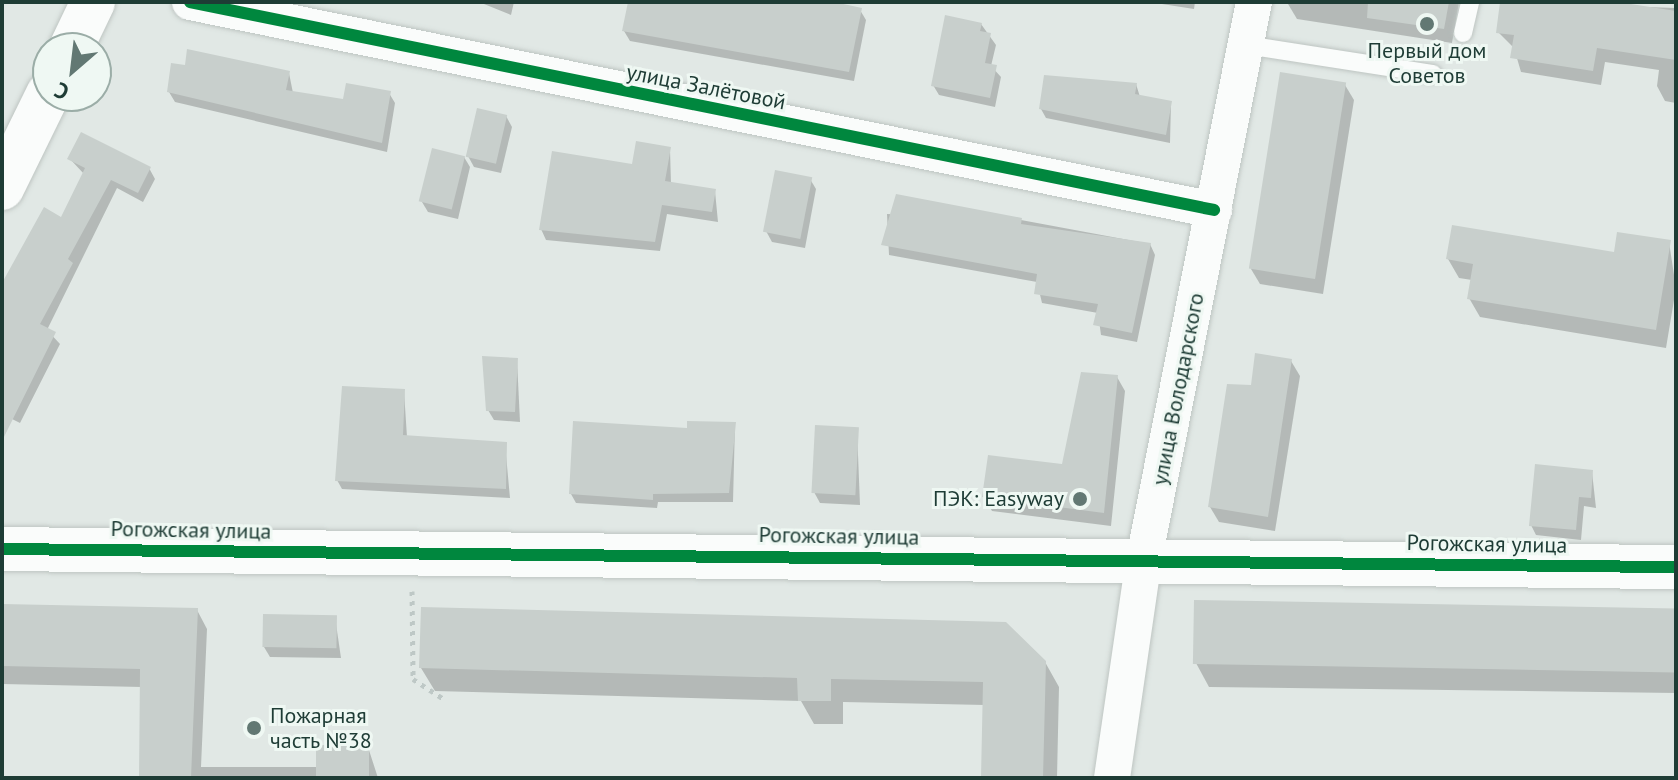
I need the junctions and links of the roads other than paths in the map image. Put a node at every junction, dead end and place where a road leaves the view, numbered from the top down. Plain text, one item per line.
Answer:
1 (93, 2) edge
2 (190, 2) edge
3 (1254, 2) edge
4 (1470, 2) edge
5 (79, 32) edge
6 (1463, 33) dead end
7 (1246, 45) junction
8 (1433, 74) dead end
9 (39, 112) edge
10 (2, 188) edge
11 (1214, 210) junction
12 (2, 549) edge
13 (1144, 559) junction
14 (1676, 567) edge
15 (1112, 778) edge

1 - 5 street
2 - 11 street, улица Залётовой
3 - 7 street, улица Володарского
4 - 6 lane
7 - 8 lane
7 - 11 street, улица Володарского
9 - 10 street
11 - 13 street, улица Володарского
12 - 13 street, Рогожская улица
13 - 14 street, Рогожская улица
13 - 15 street, улица Володарского

